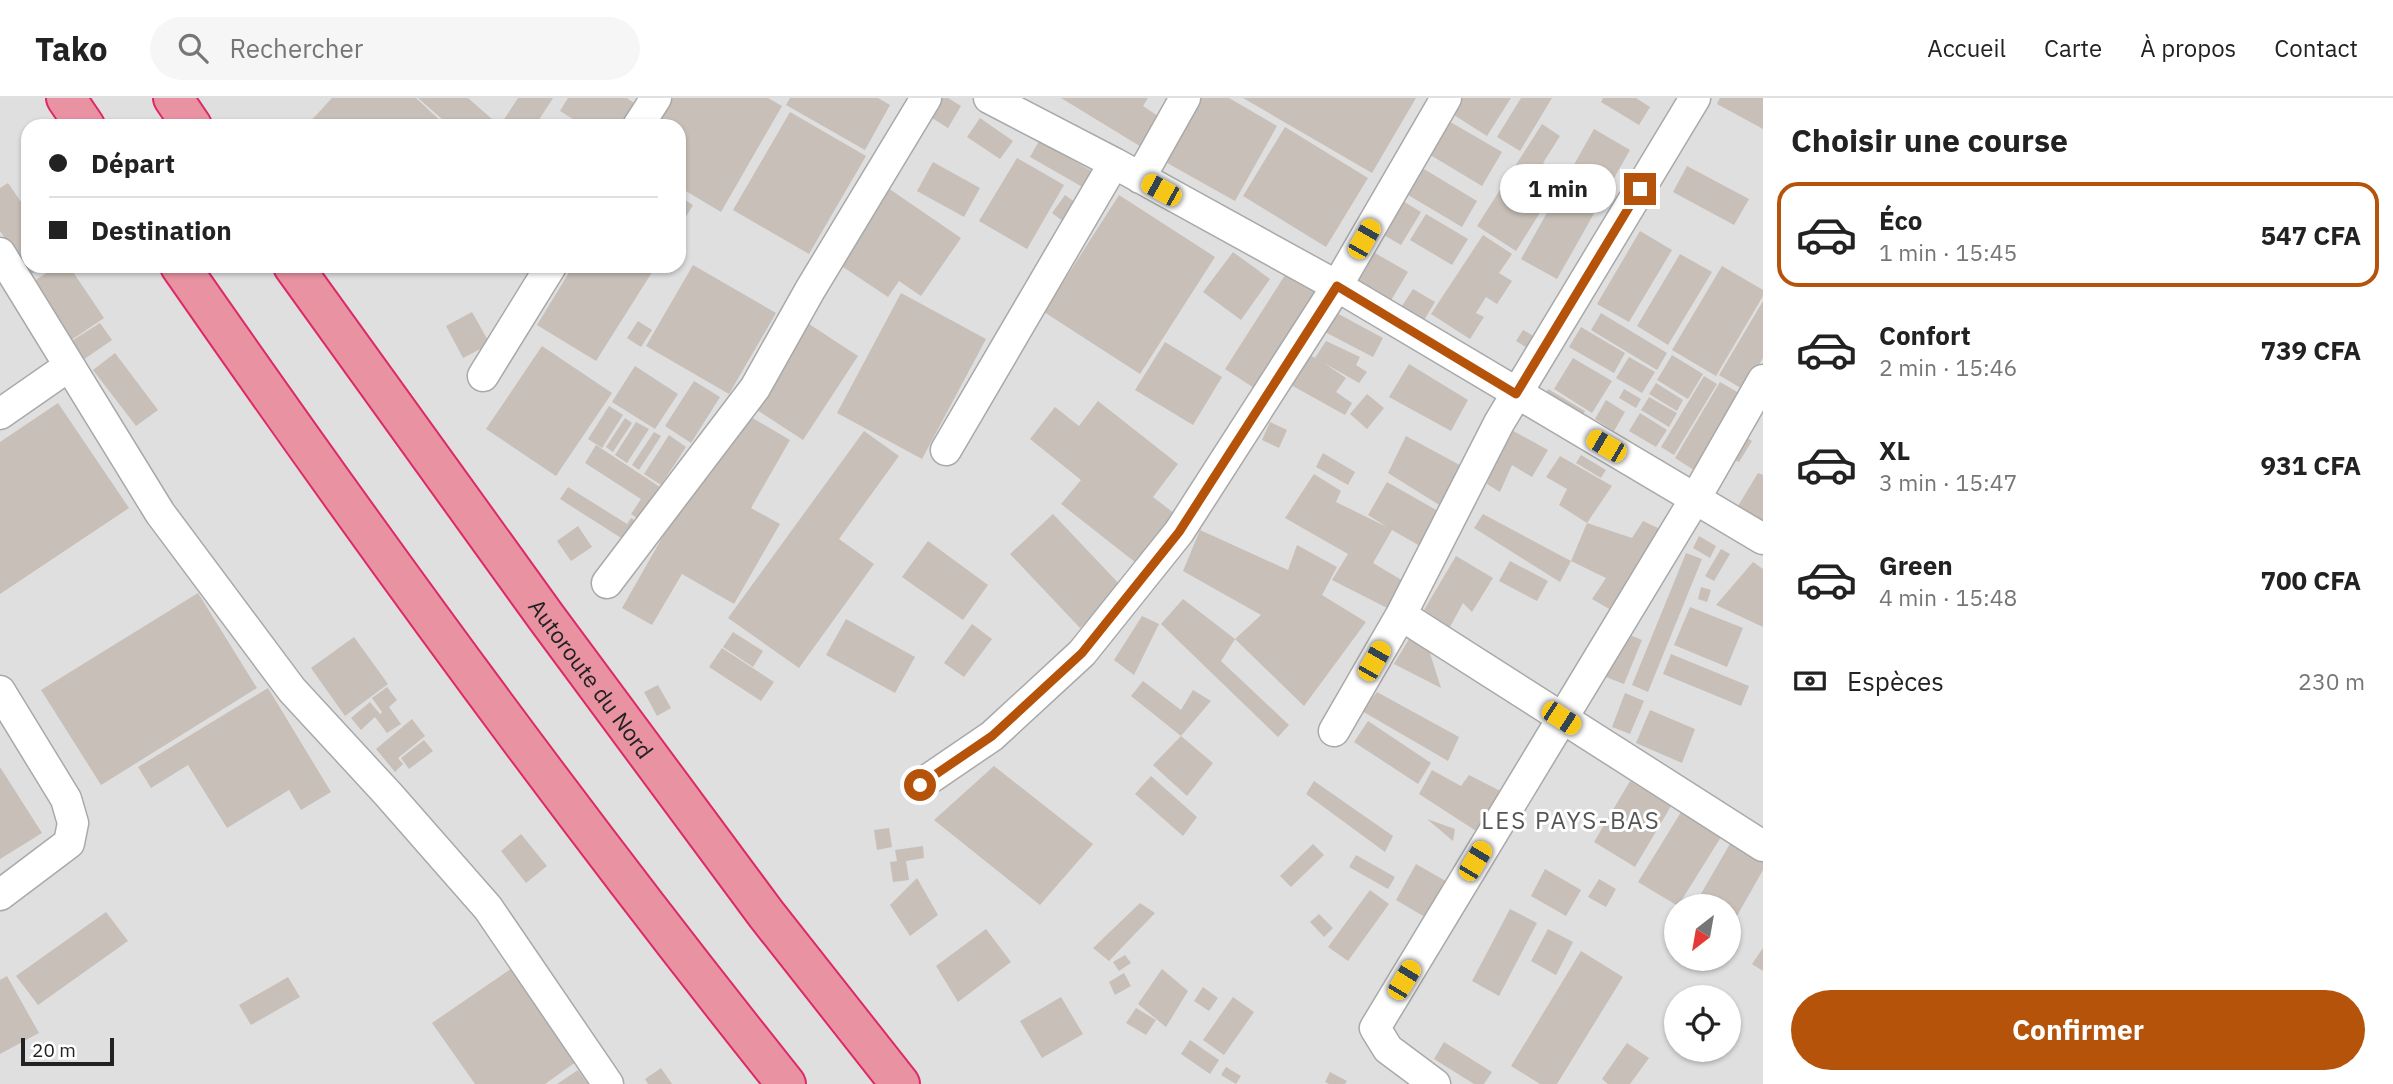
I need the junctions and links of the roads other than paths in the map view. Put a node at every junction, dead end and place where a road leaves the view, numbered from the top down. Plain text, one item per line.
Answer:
1 (66, 98) edge
2 (173, 98) edge
3 (656, 98) edge
4 (926, 98) edge
5 (989, 98) edge
6 (1185, 98) edge
7 (1446, 98) edge
8 (1695, 98) edge
9 (80, 119) edge
10 (187, 119) edge
11 (642, 119) edge
12 (1127, 171) junction
13 (0, 253) edge
14 (185, 273) edge
15 (298, 273) edge
16 (547, 273) edge
17 (1337, 286) junction
18 (69, 366) junction
19 (483, 376) dead end
20 (1763, 380) edge
21 (1516, 394) junction
22 (0, 414) edge
23 (946, 450) dead end
24 (1695, 499) junction
25 (1763, 539) edge
26 (607, 583) dead end
27 (1401, 615) junction
28 (0, 691) edge
29 (1561, 718) junction
30 (1334, 731) dead end
31 (920, 785) dead end
32 (1763, 846) edge
33 (0, 895) edge
34 (608, 1084) edge
35 (786, 1084) edge
36 (900, 1084) edge
37 (1435, 1084) edge

1 - 9 highway
2 - 10 highway
3 - 11 street
4 - 26 street
5 - 12 street
6 - 12 street
7 - 17 street
8 - 21 street
12 - 17 street
12 - 23 street
13 - 18 street
14 - 35 highway
15 - 36 highway, Autoroute du Nord
16 - 19 street
17 - 21 street
17 - 31 street
18 - 22 street
18 - 34 street
20 - 24 street
21 - 24 street
21 - 27 street
24 - 25 street
24 - 29 street
27 - 29 street
27 - 30 street
28 - 33 street
29 - 32 street
29 - 37 street

